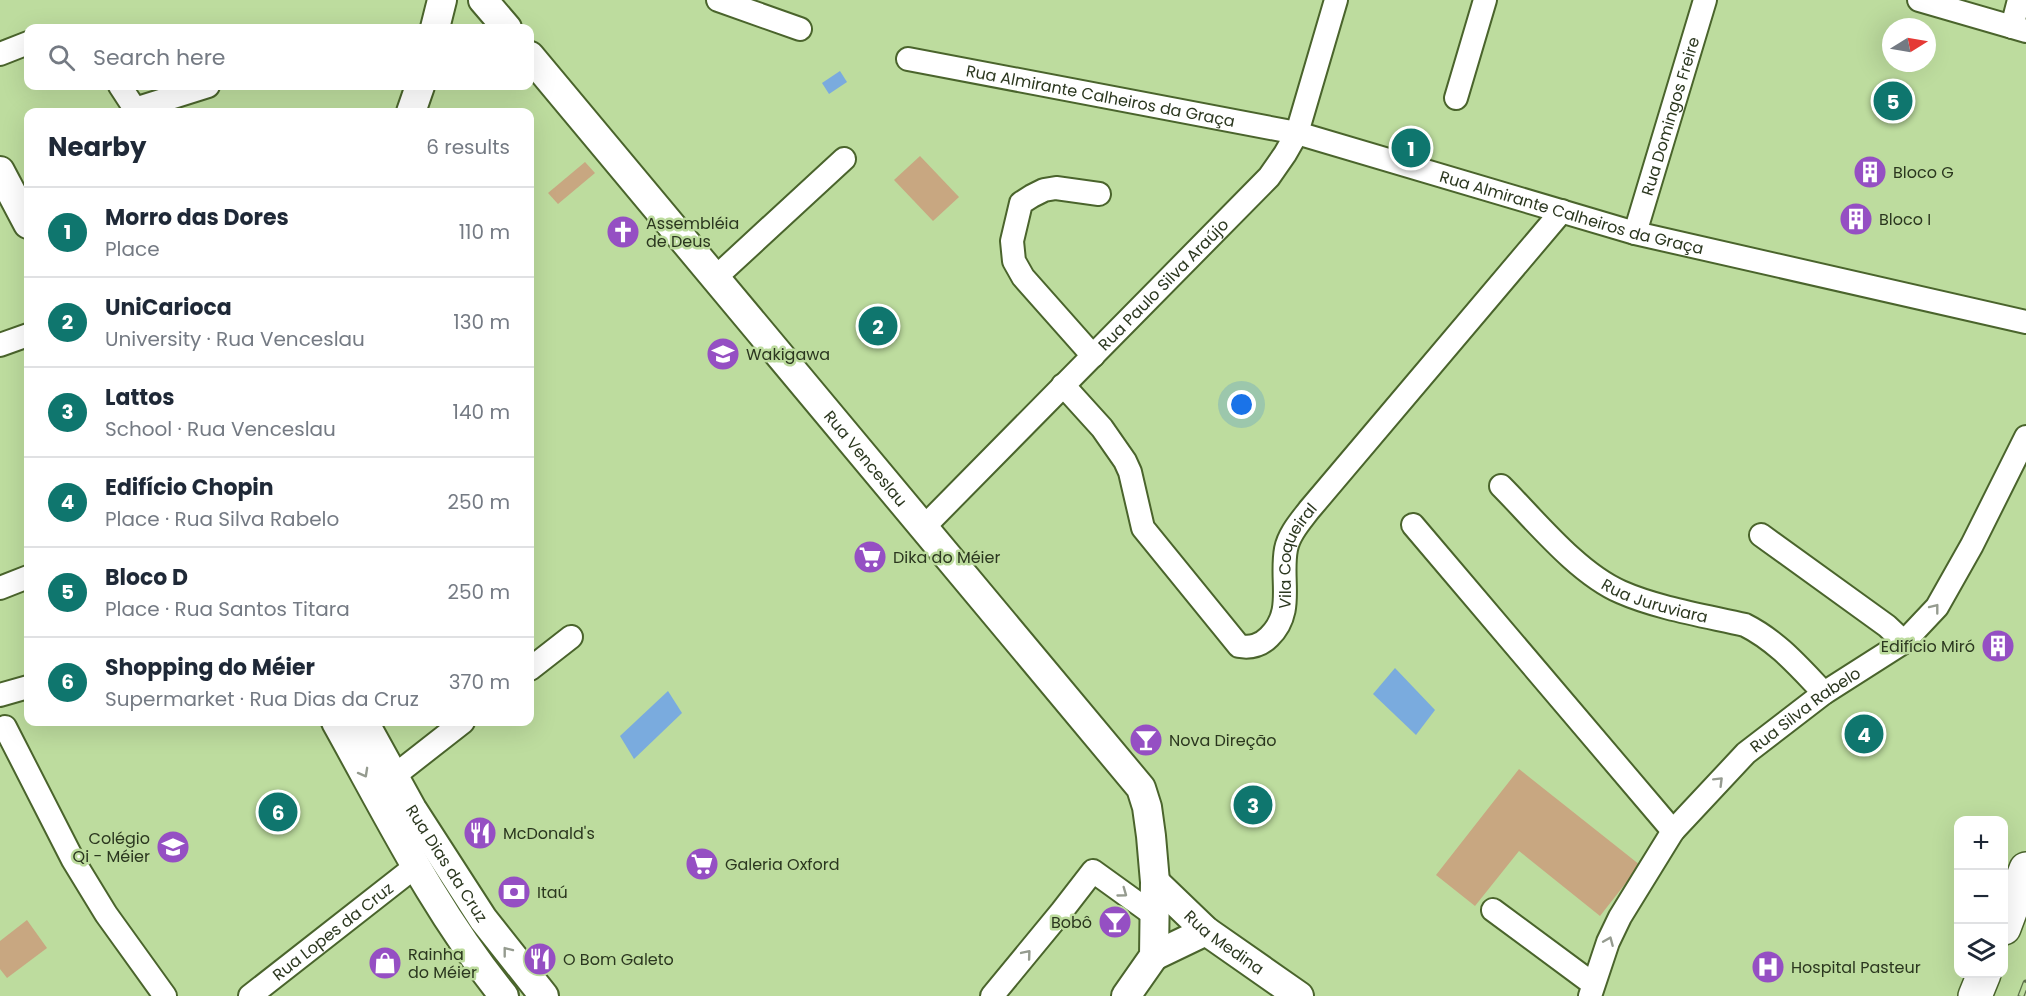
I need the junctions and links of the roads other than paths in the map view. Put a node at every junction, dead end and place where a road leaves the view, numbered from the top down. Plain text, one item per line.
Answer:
1 (442, 0) edge
2 (483, 0) edge
3 (718, 0) edge
4 (1336, 0) edge
5 (1485, 0) edge
6 (1705, 0) edge
7 (1919, 0) edge
8 (2019, 0) edge
9 (436, 24) edge
10 (504, 24) edge
11 (2019, 29) edge
12 (800, 30) dead end
13 (24, 45) edge
14 (0, 54) edge
15 (908, 59) dead end
16 (534, 61) edge
17 (123, 90) edge
18 (196, 90) edge
19 (419, 90) edge
20 (1456, 98) dead end
21 (134, 108) edge
22 (145, 108) edge
23 (412, 108) edge
24 (1297, 133) junction
25 (844, 159) dead end
26 (0, 171) edge
27 (1099, 194) dead end
28 (1562, 211) junction
29 (24, 216) edge
30 (1635, 233) junction
31 (715, 278) junction
32 (2026, 322) edge
33 (24, 336) edge
34 (0, 345) edge
35 (1093, 356) junction
36 (1063, 385) junction
37 (2026, 437) edge
38 (1501, 486) dead end
39 (1413, 525) dead end
40 (923, 528) junction
41 (1761, 535) dead end
42 (24, 579) edge
43 (0, 588) edge
44 (571, 637) dead end
45 (1904, 642) junction
46 (534, 666) edge
47 (24, 688) edge
48 (1824, 693) junction
49 (0, 695) edge
50 (338, 726) edge
51 (366, 726) edge
52 (458, 726) edge
53 (5, 727) dead end
54 (394, 776) junction
55 (1673, 831) junction
56 (416, 866) junction
57 (2026, 869) edge
58 (1155, 882) junction
59 (1493, 910) dead end
60 (1154, 915) junction
61 (2005, 924) edge
62 (1206, 931) junction
63 (1154, 956) junction
64 (1982, 978) edge
65 (1591, 990) edge
66 (165, 996) edge
67 (250, 996) edge
68 (504, 996) edge
69 (544, 996) edge
70 (992, 996) edge
71 (1126, 996) edge
72 (1299, 996) edge
73 (1975, 996) edge

1 - 9 street
2 - 10 street
3 - 12 street
4 - 24 street, Rua Paulo Silva Araújo
5 - 20 street
6 - 30 street, Rua Domingos Freire
7 - 11 street
8 - 11 street
13 - 14 street
15 - 24 street, Rua Almirante Calheiros da Graça
16 - 31 street, Rua Venceslau
17 - 21 street
18 - 22 street
19 - 23 street
24 - 28 street, Rua Almirante Calheiros da Graça
24 - 35 street, Rua Paulo Silva Araújo
25 - 31 street
26 - 29 street
27 - 35 street
28 - 30 street, Rua Almirante Calheiros da Graça
28 - 36 street, Vila Coqueiral
30 - 32 street, Rua Almirante Calheiros da Graça
31 - 40 street, Rua Venceslau
33 - 34 street
35 - 36 street, Rua Paulo Silva Araújo
36 - 40 street, Rua Paulo Silva Araújo
45 -> 37 street, Rua Silva Rabelo
38 - 48 street, Rua Juruviara
39 - 55 street
40 - 58 street, Rua Venceslau
41 - 45 street
42 - 43 street
44 - 46 street
45 - 48 street, Rua Silva Rabelo
47 - 49 street
55 -> 48 street, Rua Silva Rabelo
50 -> 56 street, Rua Dias da Cruz
51 - 54 street, Rua Dias da Cruz
52 - 54 street
53 - 66 street
69 -> 54 street, Rua Dias da Cruz
65 -> 55 street, Rua Silva Rabelo
56 - 67 street, Rua Lopes da Cruz
56 - 68 street, Rua Dias da Cruz
57 - 61 main road
58 - 60 street, Rua Venceslau
58 - 62 street, Rua Medina
59 - 65 street
60 - 63 street, Rua Venceslau
70 -> 60 street
62 - 63 street
62 - 72 street, Rua Medina
63 - 71 street
64 - 73 main road

